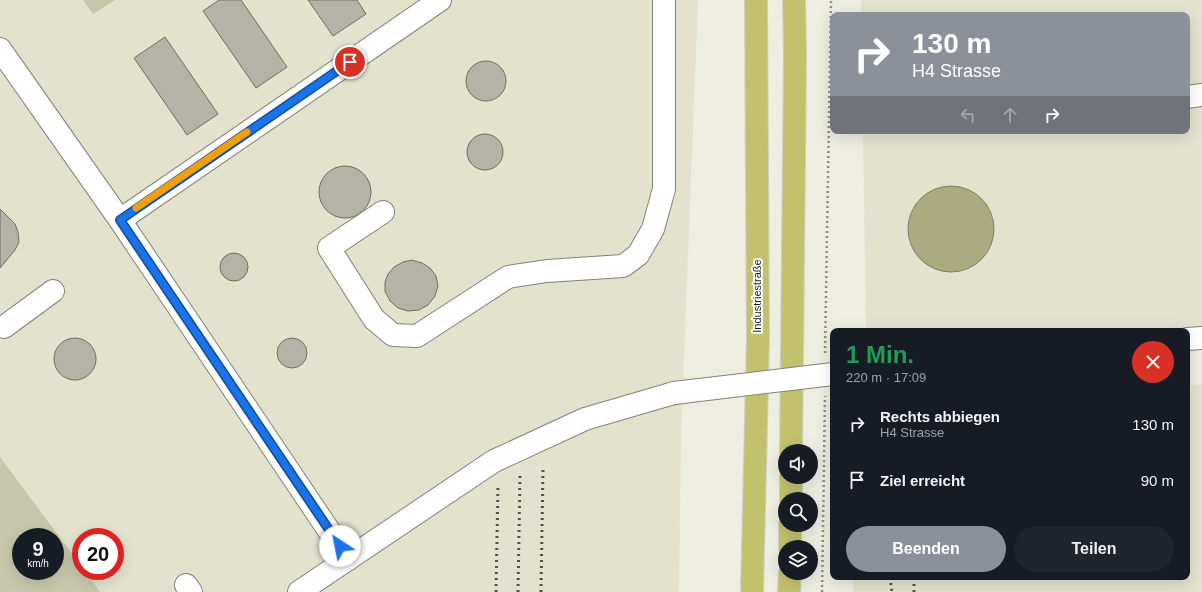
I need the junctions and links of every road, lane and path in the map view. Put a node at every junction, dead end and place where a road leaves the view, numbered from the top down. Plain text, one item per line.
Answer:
1 (440, 0) edge
2 (664, 0) edge
3 (756, 0) edge
4 (794, 0) edge
5 (831, 0) edge
6 (831, 12) edge
7 (0, 49) edge
8 (1202, 96) edge
9 (1190, 97) edge
10 (830, 134) edge
11 (383, 212) dead end
12 (120, 220) junction
13 (53, 291) dead end
14 (4, 327) dead end
15 (1202, 338) edge
16 (1190, 339) edge
17 (829, 365) edge
18 (825, 395) dead end
19 (791, 444) edge
20 (348, 559) junction
21 (790, 580) edge
22 (299, 592) edge
23 (752, 592) edge
24 (789, 592) edge
25 (822, 592) edge

1 - 12 lane
2 - 11 lane
3 - 23 highway, Industriestraße
4 - 19 highway
5 - 6 path
7 - 12 lane
8 - 9 lane
10 - 17 path
12 - 20 lane
13 - 14 lane
15 - 16 lane
17 - 20 lane, bridge
18 - 25 path
20 - 22 lane
21 - 24 highway

